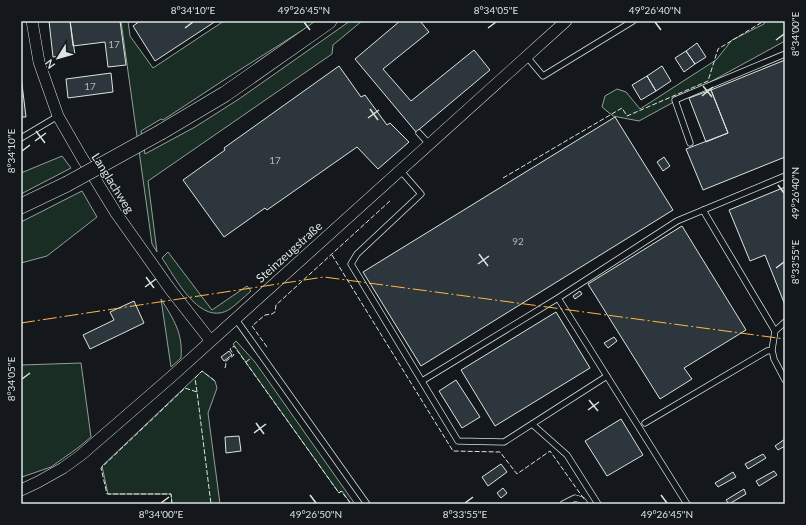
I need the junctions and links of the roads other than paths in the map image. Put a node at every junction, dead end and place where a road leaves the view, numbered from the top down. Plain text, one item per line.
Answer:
1 (32, 21) edge
2 (329, 21) edge
3 (566, 21) edge
4 (633, 21) edge
5 (785, 54) edge
6 (527, 57) junction
7 (58, 116) junction
8 (419, 133) dead end
9 (21, 138) edge
10 (690, 142) dead end
11 (430, 144) junction
12 (400, 170) junction
13 (785, 176) edge
14 (21, 206) edge
15 (703, 210) junction
16 (558, 298) junction
17 (235, 318) junction
18 (785, 322) edge
19 (775, 331) junction
20 (210, 340) junction
21 (772, 350) junction
22 (607, 376) junction
23 (785, 380) edge
24 (422, 381) junction
25 (646, 423) dead end
26 (532, 424) junction
27 (21, 490) edge
28 (367, 504) edge
29 (562, 504) edge
30 (585, 504) edge
31 (598, 504) edge
32 (687, 504) edge

1 - 7 street, Langlachweg
2 - 14 main road, bridge
3 - 6 street, Steinzeugstraße
4 - 6 lane
5 - 10 lane
6 - 11 street, Steinzeugstraße
7 - 9 lane
7 - 20 street, Langlachweg
8 - 11 lane
11 - 12 street, Steinzeugstraße
12 - 17 street, Steinzeugstraße
12 - 24 lane
13 - 15 lane
15 - 16 lane
15 - 19 lane
16 - 22 lane
16 - 24 lane
17 - 20 street, Steinzeugstraße
17 - 28 lane
18 - 19 lane
19 - 21 lane
20 - 27 street, Steinzeugstraße
21 - 23 lane
21 - 25 lane
22 - 26 lane
22 - 32 lane
24 - 26 lane
26 - 31 lane
29 - 30 lane

